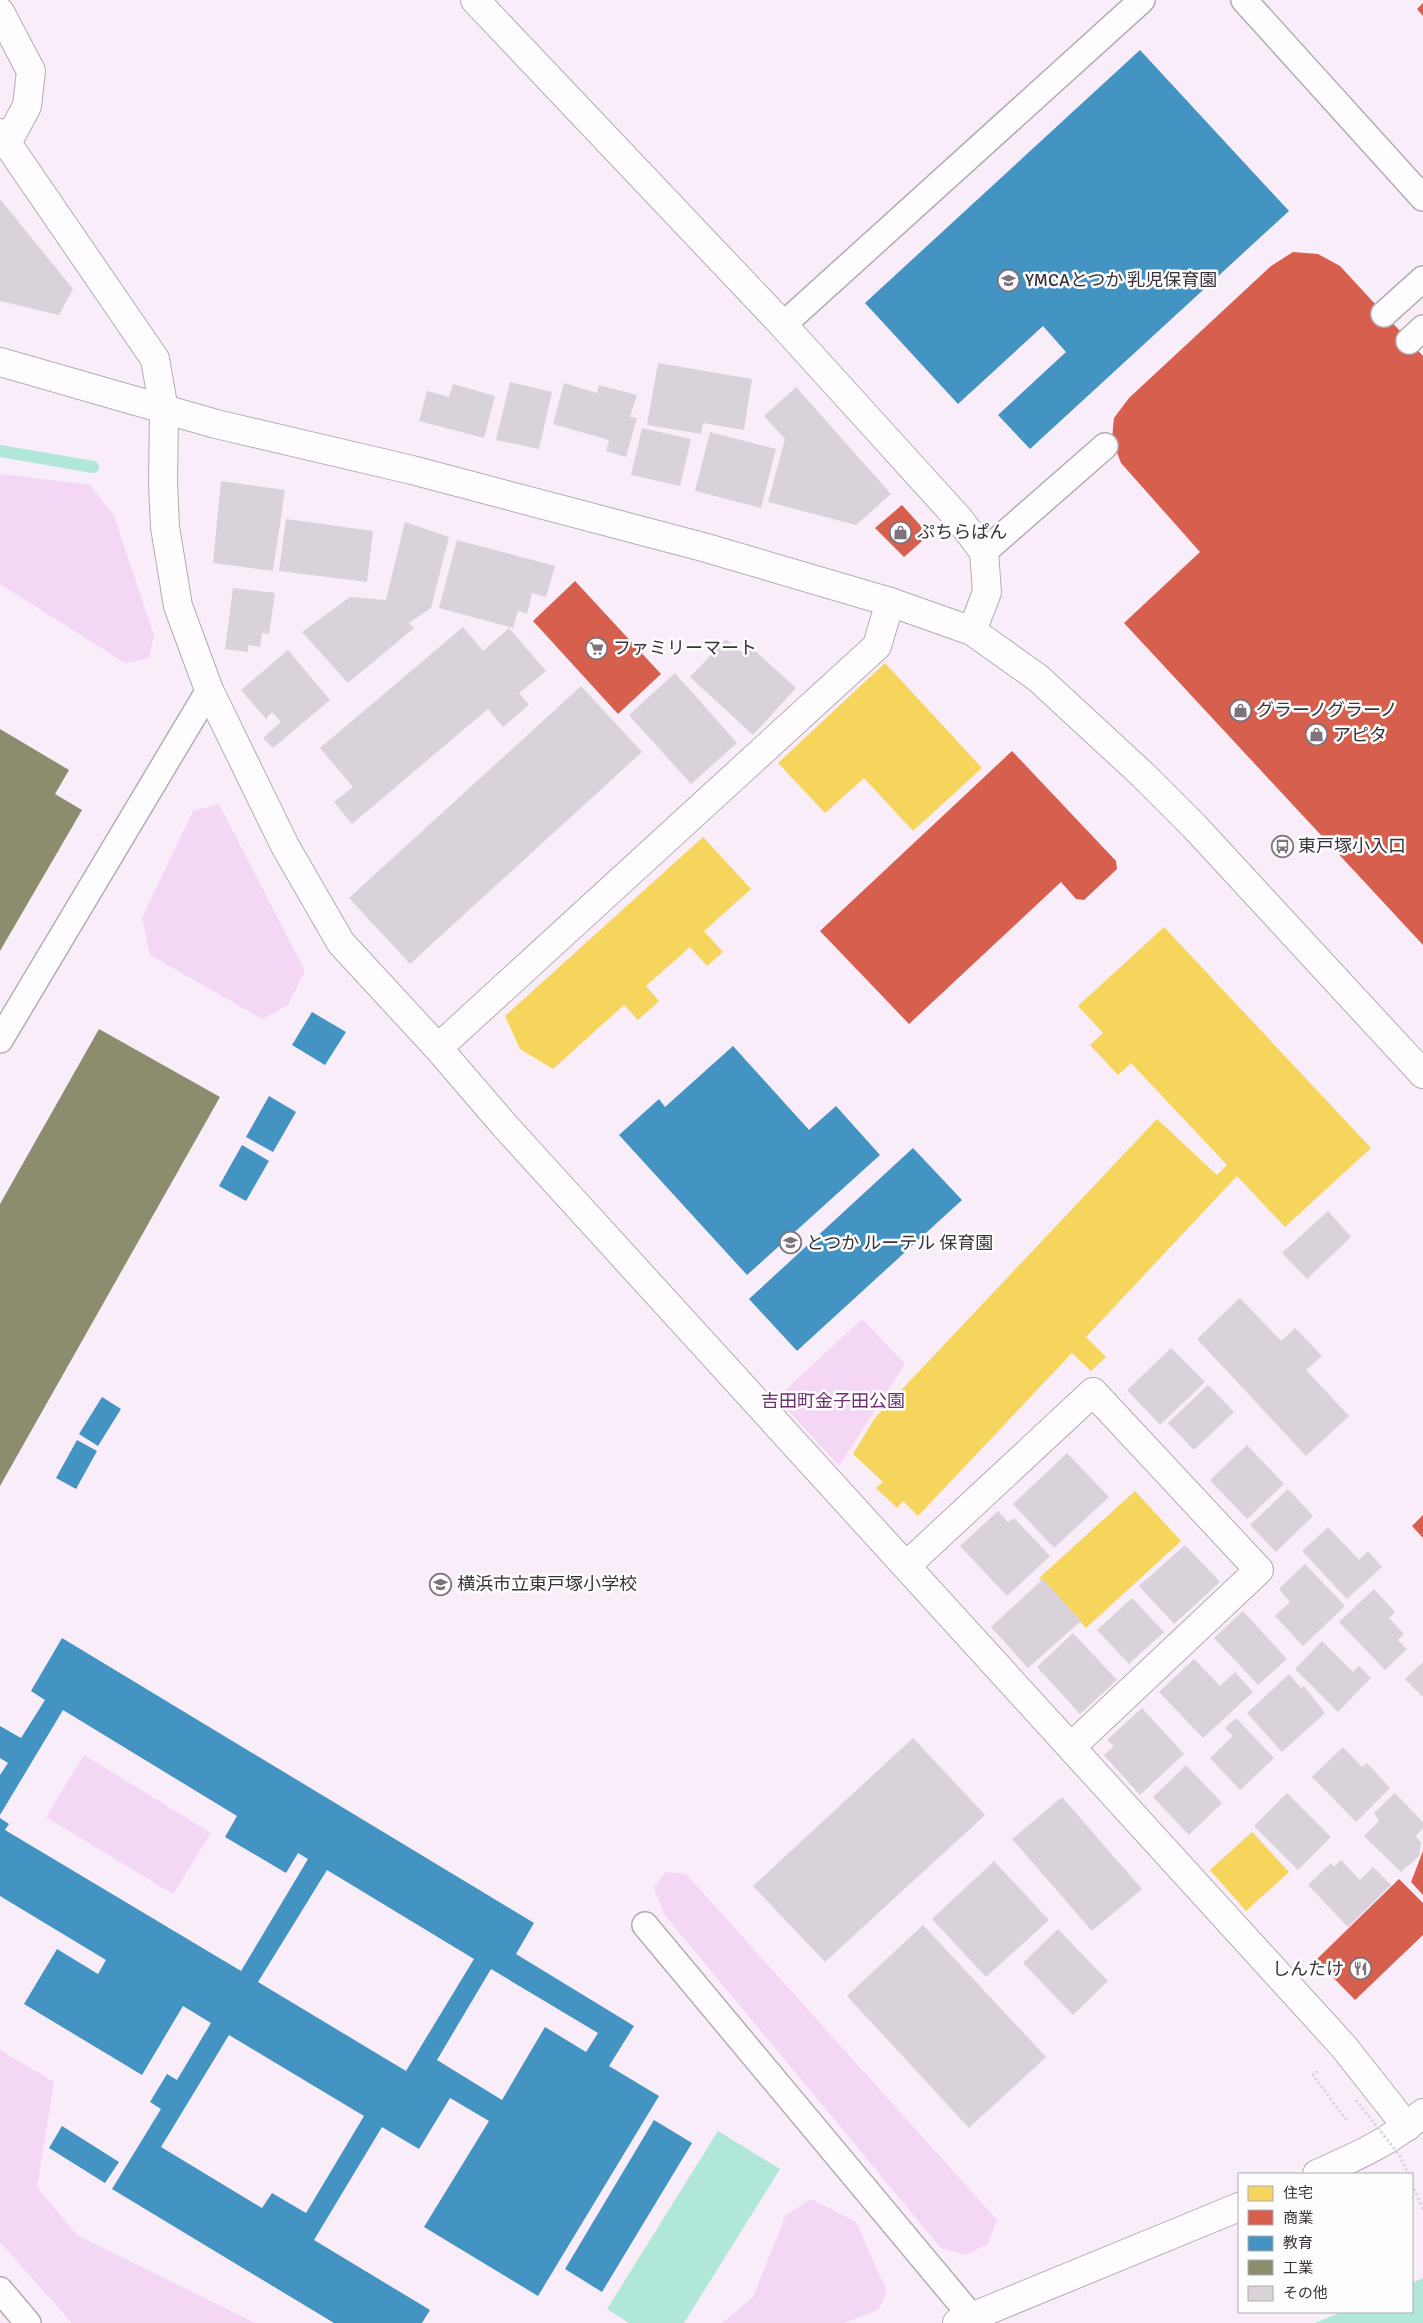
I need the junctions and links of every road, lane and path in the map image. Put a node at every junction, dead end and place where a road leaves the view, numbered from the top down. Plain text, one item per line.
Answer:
1 (475, 0) edge
2 (1142, 0) edge
3 (1244, 0) edge
4 (0, 12) edge
5 (3, 138) edge
6 (1423, 198) edge
7 (1423, 279) edge
8 (1384, 314) dead end
9 (783, 325) junction
10 (0, 362) edge
11 (164, 410) junction
12 (1104, 446) dead end
13 (984, 552) junction
14 (890, 602) junction
15 (972, 632) junction
16 (209, 690) junction
17 (0, 1040) edge
18 (438, 1048) junction
19 (1423, 1074) edge
20 (906, 1566) junction
21 (1071, 1747) junction
22 (645, 1925) dead end
23 (1356, 2100) dead end
24 (1415, 2120) edge
25 (1319, 2173) edge
26 (1408, 2173) edge
27 (1413, 2186) edge
28 (1238, 2207) edge
29 (1423, 2210) edge
30 (0, 2290) edge
31 (965, 2320) edge
32 (28, 2323) edge

1 - 9 street
2 - 9 lane
3 - 6 lane
4 - 5 street
5 - 11 street
7 - 8 lane
9 - 13 street
10 - 11 street
11 - 14 street
11 - 16 street
12 - 13 lane
13 - 15 street
14 - 15 street
14 - 18 street
15 - 19 street
16 - 17 lane
16 - 18 street
18 - 20 street
20 - 21 street
20 - 21 street
21 - 24 street
22 - 31 lane
23 - 26 path, bridge
24 - 25 street
27 - 29 path
28 - 31 street
30 - 32 lane

